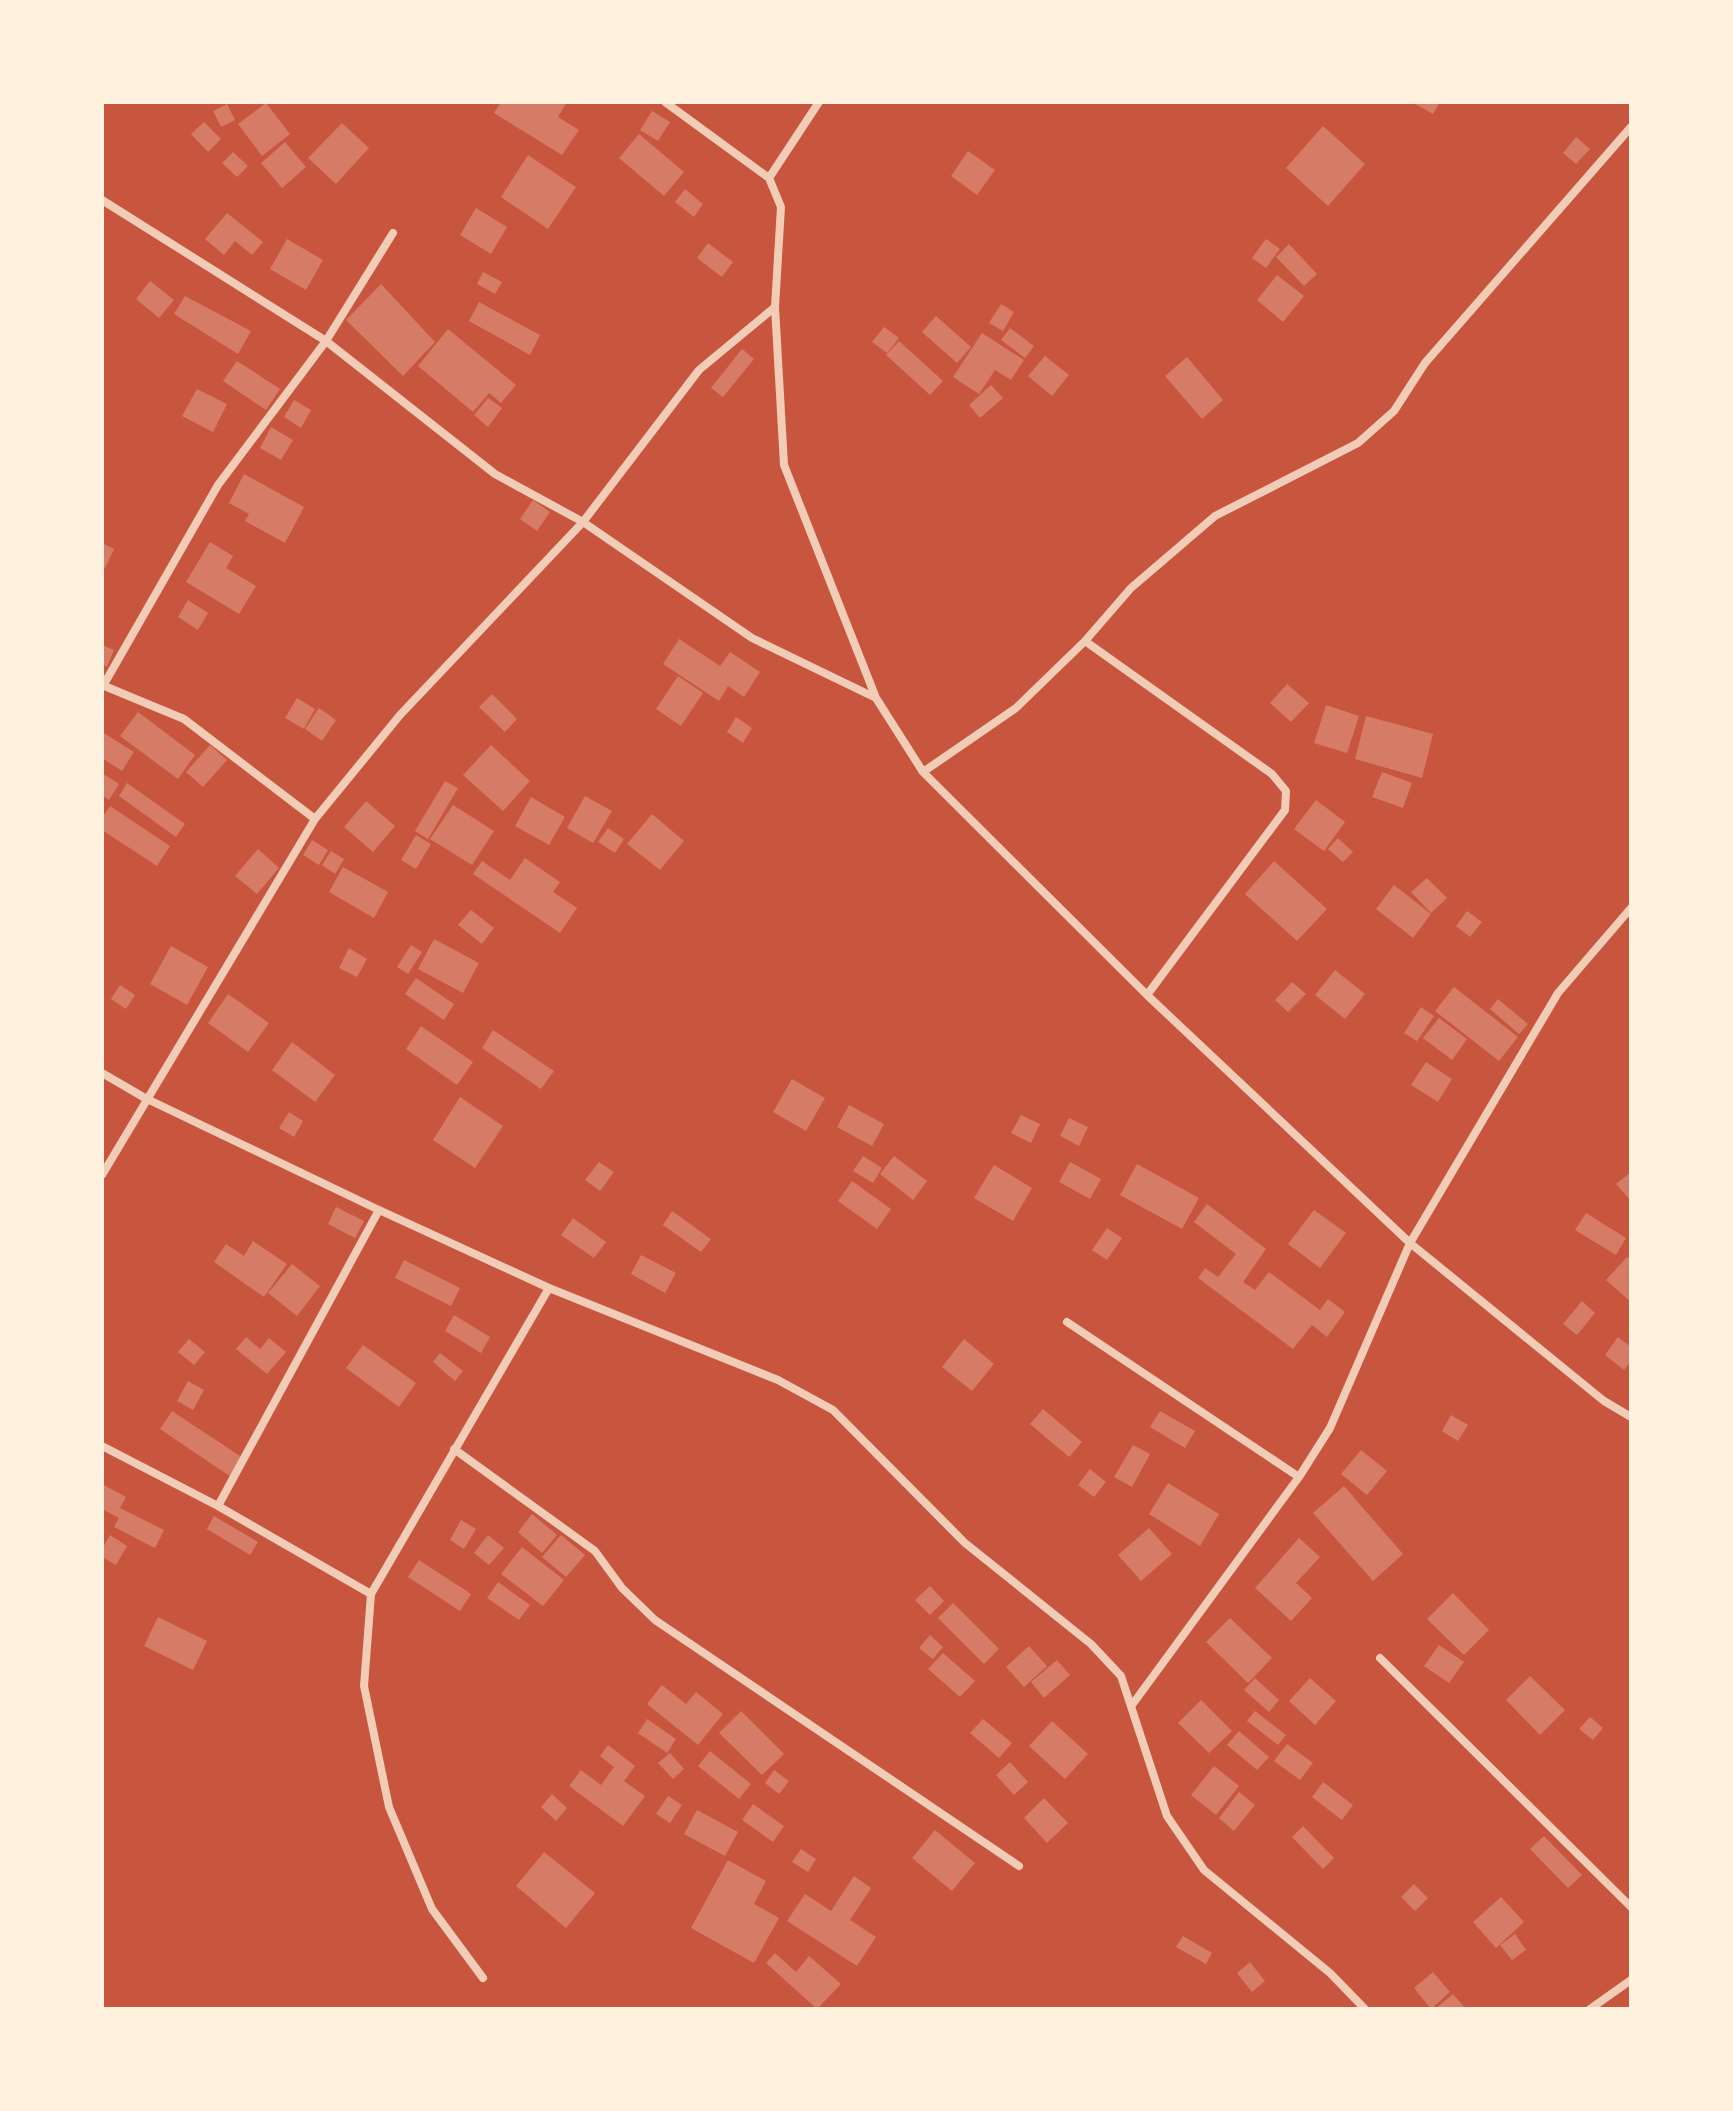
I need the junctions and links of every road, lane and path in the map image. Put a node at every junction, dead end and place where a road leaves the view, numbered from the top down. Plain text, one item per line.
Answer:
1 (665, 102) edge
2 (819, 102) edge
3 (1631, 127) edge
4 (769, 178) junction
5 (102, 200) edge
6 (393, 233) dead end
7 (775, 307) junction
8 (326, 341) junction
9 (583, 522) junction
10 (1085, 641) junction
11 (102, 686) edge
12 (876, 698) junction
13 (923, 772) junction
14 (315, 819) junction
15 (1631, 908) edge
16 (1147, 995) junction
17 (102, 1073) edge
18 (145, 1098) junction
19 (102, 1175) edge
20 (379, 1210) junction
21 (1410, 1243) junction
22 (549, 1288) junction
23 (1067, 1322) dead end
24 (1631, 1417) edge
25 (102, 1446) edge
26 (454, 1449) junction
27 (1299, 1477) junction
28 (218, 1506) junction
29 (371, 1594) junction
30 (1380, 1658) dead end
31 (1132, 1705) junction
32 (1019, 1866) dead end
33 (1631, 1907) edge
34 (483, 1978) dead end
35 (1631, 1980) edge
36 (1606, 2005) edge
37 (1365, 2009) edge
38 (1590, 2009) edge
39 (1614, 2009) edge

1 - 4 street
2 - 4 street
3 - 10 street
4 - 7 street
5 - 8 street
6 - 8 street
7 - 9 street
7 - 12 street
8 - 9 street
8 - 11 street
9 - 12 street
9 - 14 street
10 - 13 street
10 - 16 street
11 - 14 street
12 - 13 street
13 - 16 street
14 - 18 street
15 - 21 street
16 - 21 street
17 - 18 street
18 - 19 street
18 - 20 street
20 - 22 street
20 - 28 street
21 - 24 street
21 - 27 street
22 - 26 street
22 - 31 street
23 - 27 street
25 - 28 street
26 - 29 street
26 - 32 street
27 - 31 street
28 - 29 street
29 - 34 street
30 - 33 street
31 - 37 street
35 - 36 street
36 - 38 street
36 - 39 street

